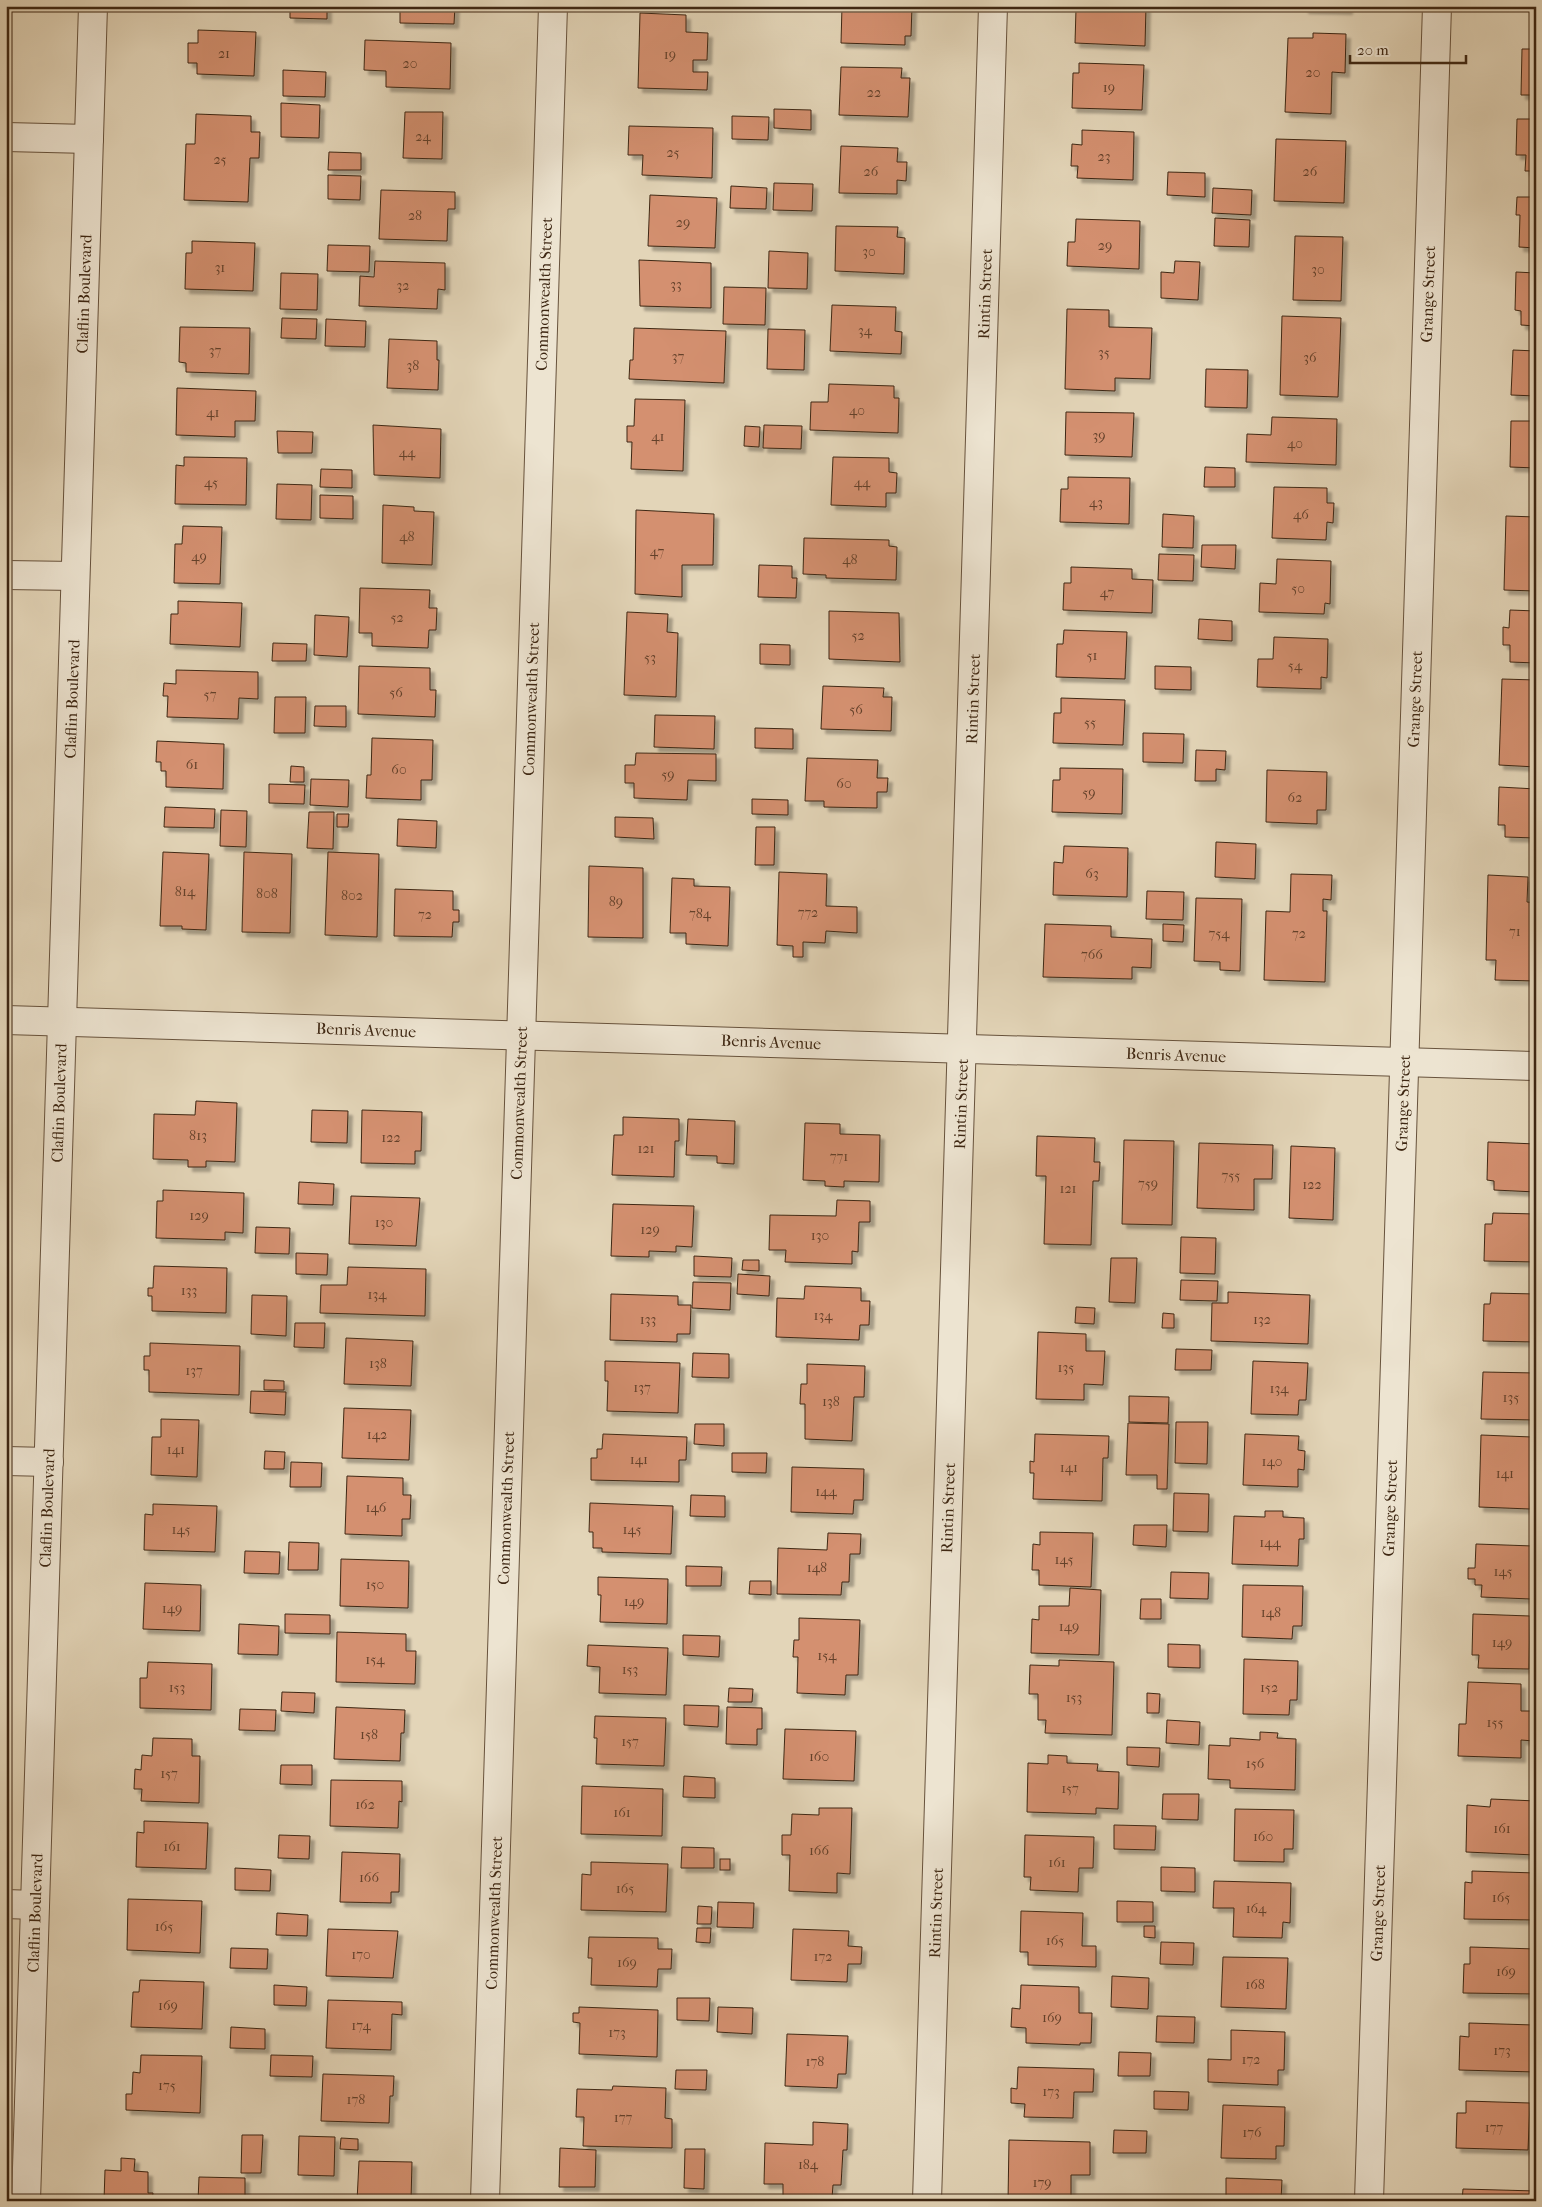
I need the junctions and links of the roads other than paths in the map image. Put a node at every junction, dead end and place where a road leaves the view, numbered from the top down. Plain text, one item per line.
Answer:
1 (93, 6) edge
2 (552, 6) edge
3 (993, 6) edge
4 (1437, 6) edge
5 (6, 137) edge
6 (89, 139) junction
7 (6, 574) edge
8 (75, 576) junction
9 (6, 1020) edge
10 (62, 1022) junction
11 (521, 1034) junction
12 (962, 1048) junction
13 (1404, 1062) junction
14 (1536, 1066) edge
15 (6, 1461) edge
16 (49, 1462) junction
17 (6, 1904) edge
18 (35, 1905) junction
19 (26, 2201) edge
20 (485, 2201) edge
21 (927, 2201) edge
22 (1369, 2201) edge

1 - 6 street, Claflin Boulevard
2 - 11 street, Commonwealth Street
3 - 12 street, Rintin Street
4 - 13 street, Grange Street
5 - 6 street
6 - 8 street, Claflin Boulevard
7 - 8 street
8 - 10 street, Claflin Boulevard
9 - 10 street, Benris Avenue
10 - 11 street, Benris Avenue
10 - 16 street, Claflin Boulevard
11 - 12 street, Benris Avenue
11 - 20 street, Commonwealth Street
12 - 13 street, Benris Avenue
12 - 21 street, Rintin Street
13 - 14 street, Benris Avenue
13 - 22 street, Grange Street
15 - 16 street
16 - 18 street, Claflin Boulevard
17 - 18 street
18 - 19 street, Claflin Boulevard

